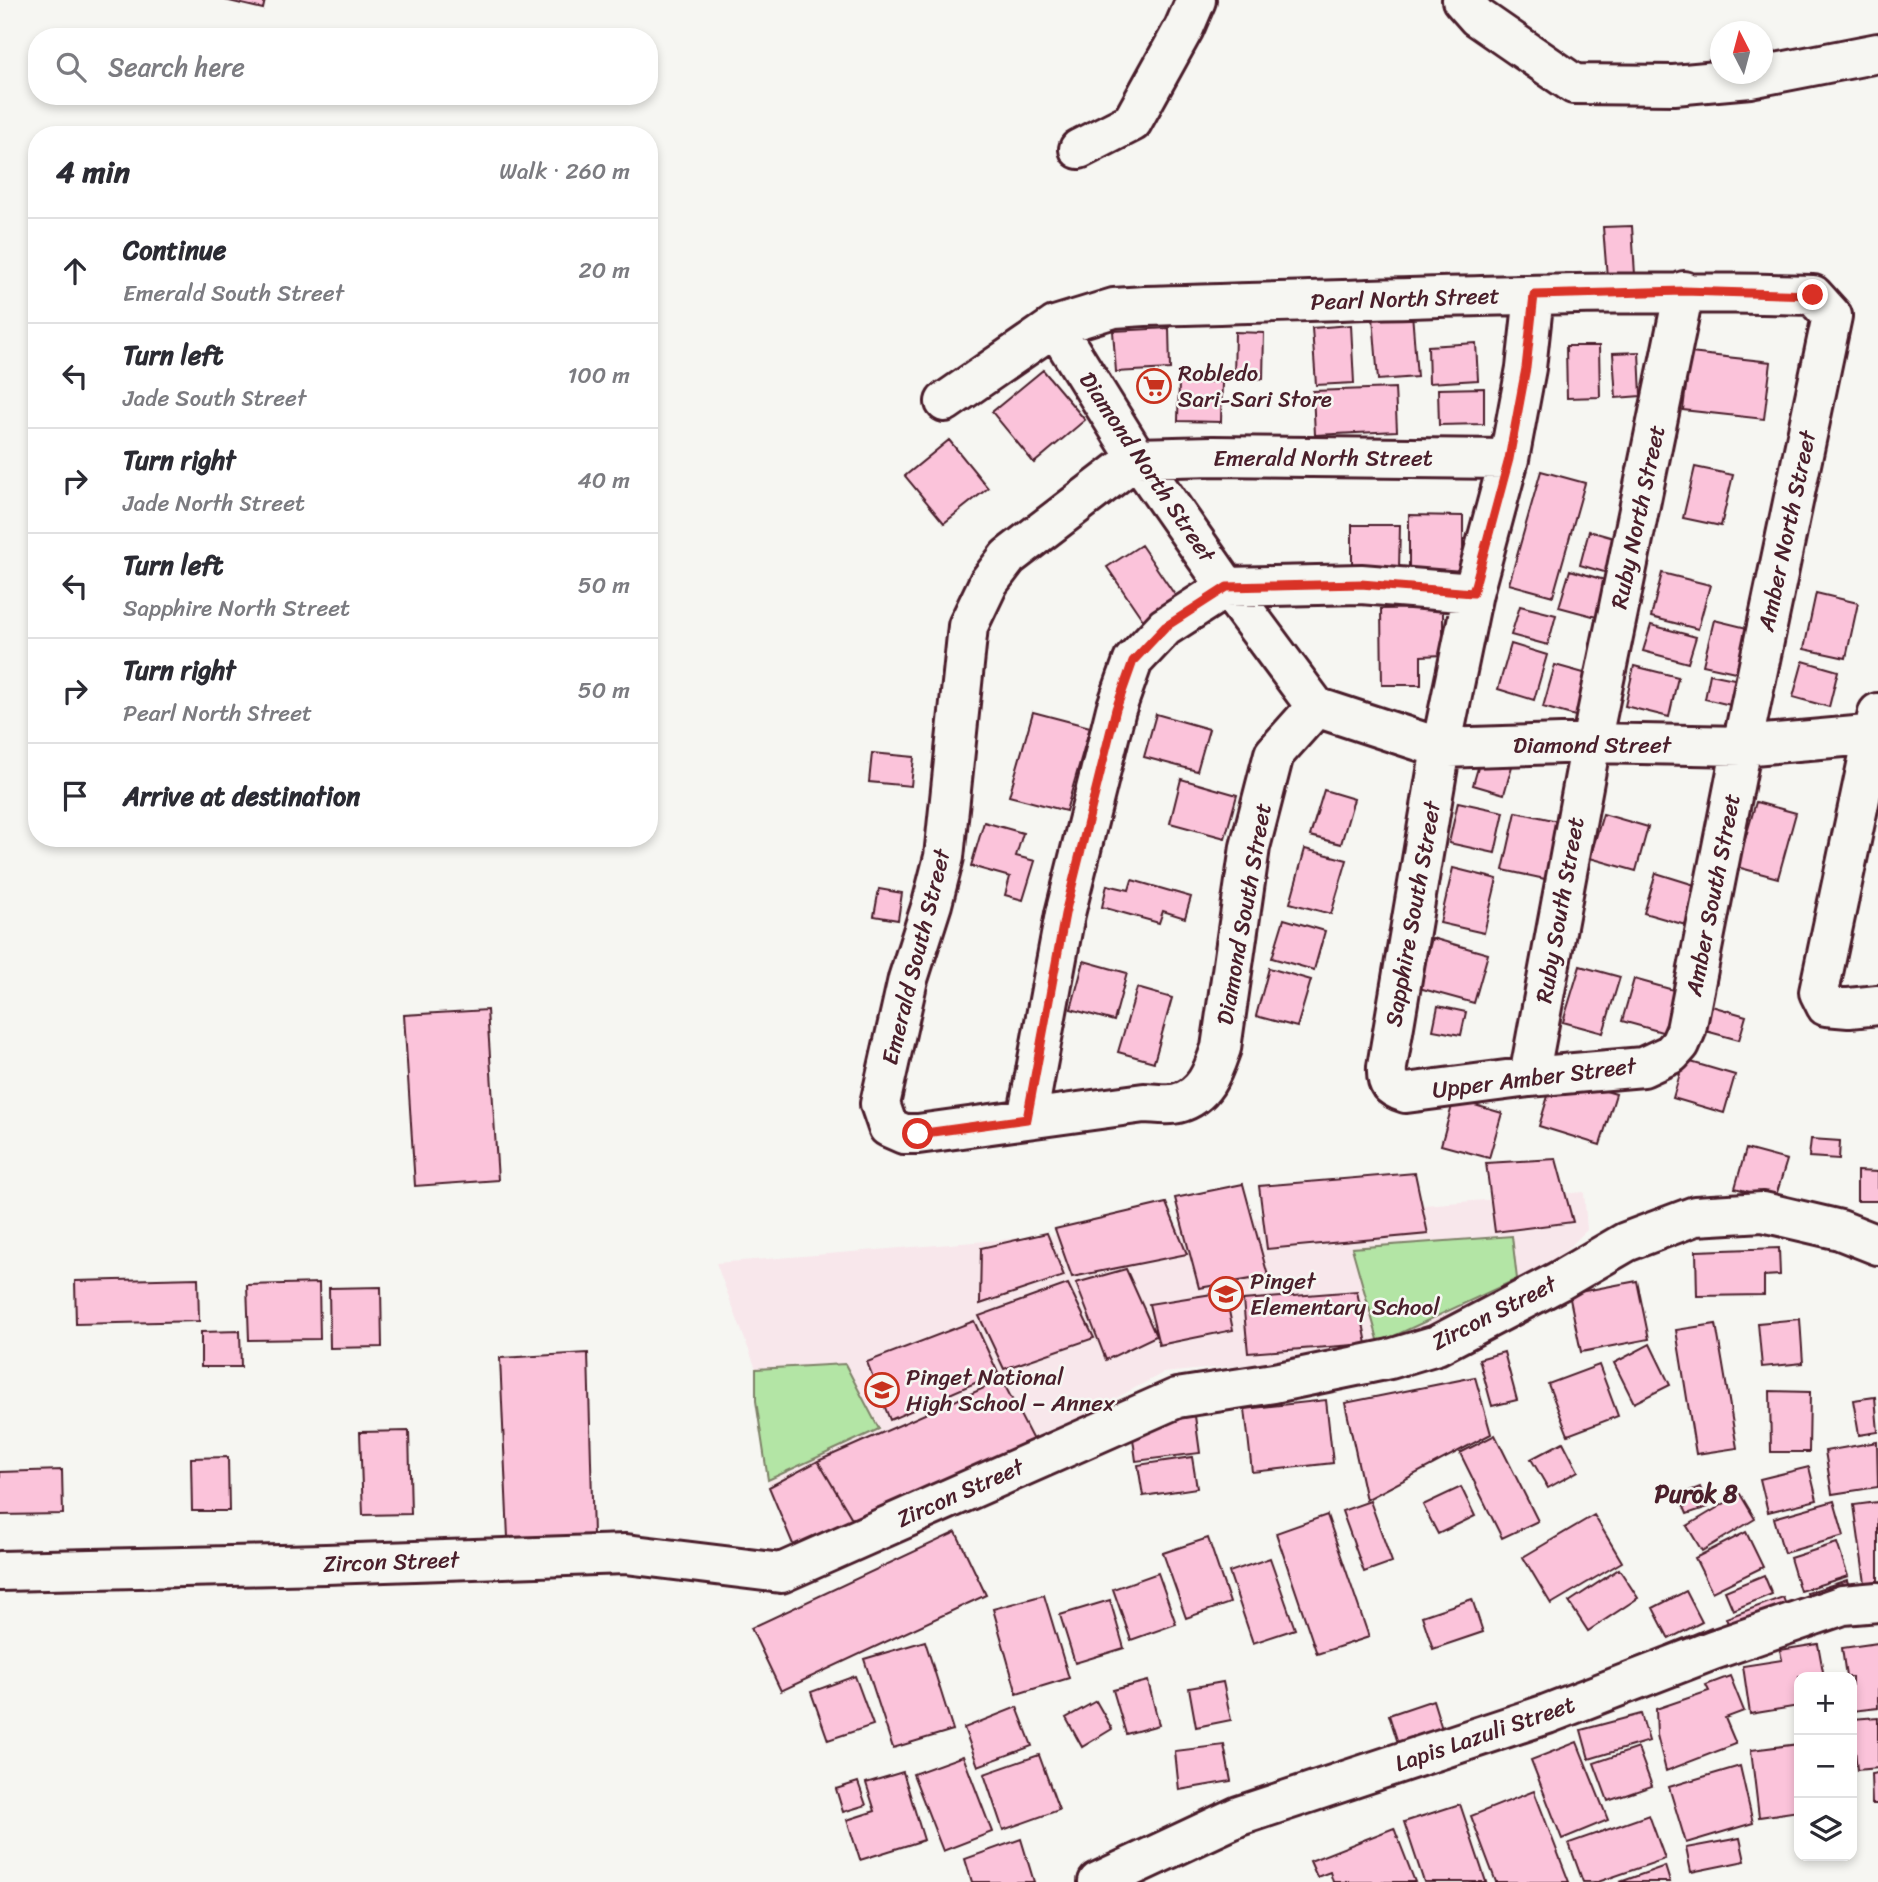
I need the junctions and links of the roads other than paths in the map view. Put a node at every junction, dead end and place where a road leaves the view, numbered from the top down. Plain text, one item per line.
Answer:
1 (1196, 0) edge
2 (1462, 0) edge
3 (1878, 53) edge
4 (1079, 149) dead end
5 (1684, 291) junction
6 (1534, 295) junction
7 (1832, 316) joint
8 (1055, 326) junction
9 (945, 402) dead end
10 (1137, 458) junction
11 (1509, 459) junction
12 (1227, 587) junction
13 (1473, 593) junction
14 (1316, 707) junction
15 (1876, 727) edge
16 (1591, 743) junction
17 (1742, 746) junction
18 (1441, 748) junction
19 (1863, 1007) edge
20 (1680, 1044) joint
21 (1529, 1077) junction
22 (1386, 1081) joint
23 (1200, 1091) joint
24 (1027, 1119) junction
25 (1878, 1244) edge
26 (0, 1571) edge
27 (1878, 1602) edge
28 (1098, 1882) edge

1 - 4 street
2 - 3 street
5 - 6 street, Pearl North Street
5 - 7 street, Pearl North Street
5 - 16 street, Ruby North Street
6 - 8 street, Pearl North Street
6 - 11 street, Sapphire South Street
7 - 17 street, Amber North Street
8 - 9 street, Pearl North Street
8 - 10 street, Diamond North Street
10 - 11 street, Emerald North Street
10 - 12 street, Diamond North Street
10 - 24 street, Emerald South Street
11 - 13 street, Sapphire South Street
12 - 13 street
12 - 14 street, Diamond North Street
12 - 24 street
13 - 18 street, Sapphire South Street
14 - 18 street, Diamond Street
14 - 23 street, Diamond South Street
15 - 17 street, Diamond Street
15 - 19 street
16 - 17 street, Diamond Street
16 - 18 street, Diamond Street
16 - 21 street, Ruby South Street
17 - 20 street, Amber South Street
18 - 22 street, Sapphire South Street
20 - 21 street, Upper Amber Street
21 - 22 street, Upper Amber Street
23 - 24 street, Emerald South Street
25 - 26 street, Zircon Street
27 - 28 street, Lapis Lazuli Street

